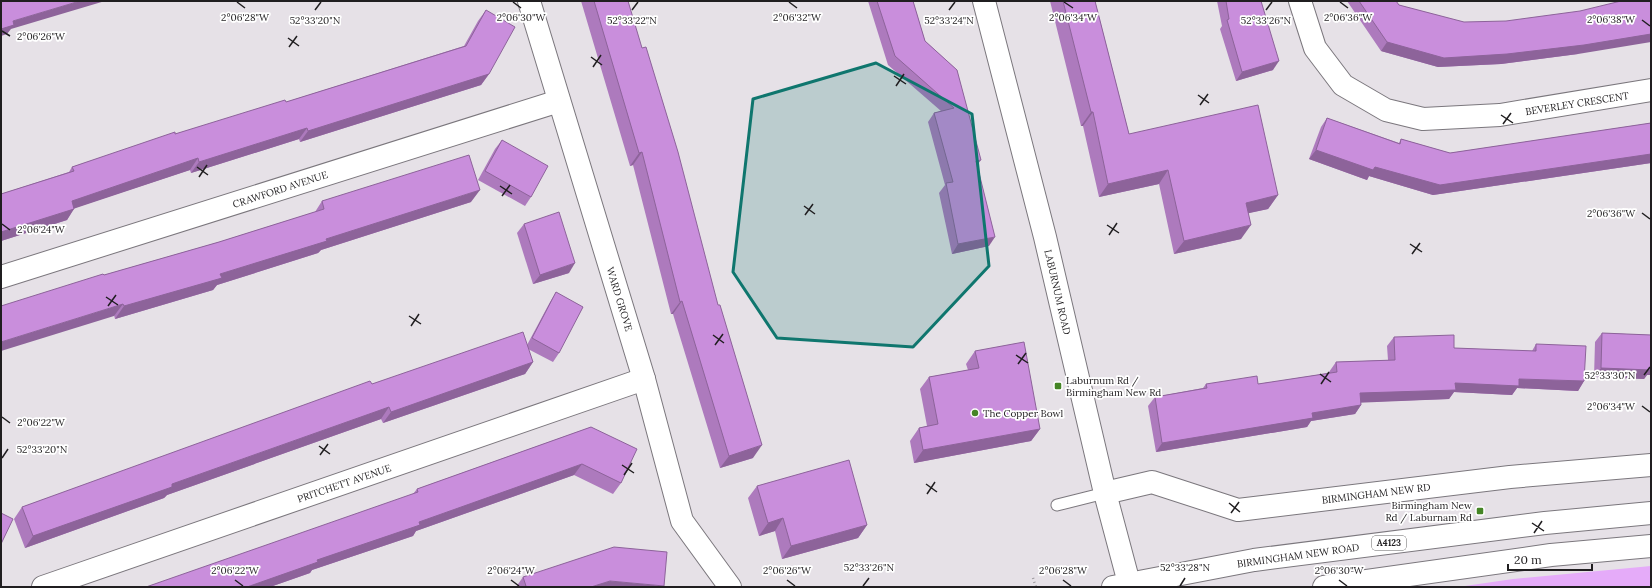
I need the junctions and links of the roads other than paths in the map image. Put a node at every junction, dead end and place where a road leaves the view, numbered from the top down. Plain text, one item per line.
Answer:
1 (529, 1) edge
2 (984, 1) edge
3 (1300, 1) edge
4 (1651, 90) edge
5 (559, 101) junction
6 (1, 277) edge
7 (644, 379) junction
8 (1651, 465) edge
9 (1105, 493) junction
10 (1057, 505) dead end
11 (1651, 513) edge
12 (1651, 546) edge
13 (720, 584) edge
14 (1124, 586) edge
15 (43, 587) edge
16 (1324, 587) edge

1 - 5 main road, WARD GROVE
2 - 9 main road, LABURNUM ROAD
3 - 4 main road, BEVERLEY CRESCENT
5 - 6 main road, CRAWFORD AVENUE
5 - 7 main road, WARD GROVE
7 - 13 main road, WARD GROVE
7 - 15 main road, PRITCHETT AVENUE
8 - 9 main road, BIRMINGHAM NEW RD
9 - 10 lane
9 - 14 main road, LABURNUM ROAD
11 - 14 main road, BIRMINGHAM NEW ROAD / A4123
12 - 16 main road

